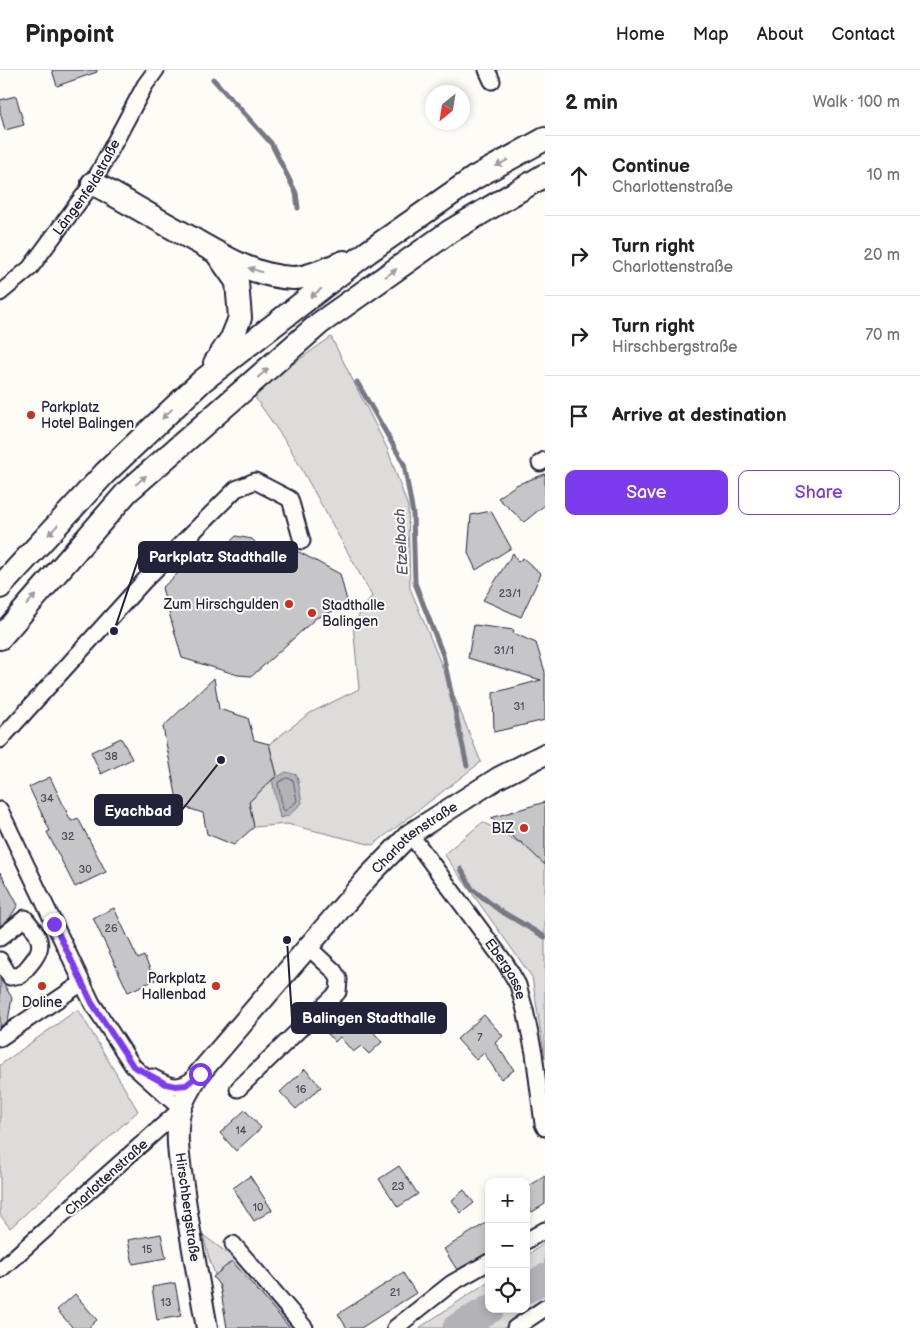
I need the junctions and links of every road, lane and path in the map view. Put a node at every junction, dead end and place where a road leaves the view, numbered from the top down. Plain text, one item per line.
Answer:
1 (156, 70) edge
2 (545, 139) edge
3 (545, 175) edge
4 (93, 183) junction
5 (216, 252) junction
6 (368, 252) junction
7 (0, 293) edge
8 (202, 381) junction
9 (302, 541) dead end
10 (0, 587) edge
11 (0, 638) edge
12 (0, 740) edge
13 (545, 754) edge
14 (0, 810) edge
15 (4, 828) edge
16 (410, 834) junction
17 (0, 938) edge
18 (308, 948) junction
19 (0, 960) edge
20 (82, 983) junction
21 (0, 1038) edge
22 (133, 1066) junction
23 (200, 1074) junction
24 (238, 1089) dead end
25 (181, 1109) junction
26 (545, 1128) edge
27 (545, 1230) edge
28 (530, 1239) edge
29 (233, 1244) dead end
30 (485, 1264) edge
31 (0, 1270) edge
32 (545, 1308) edge
33 (207, 1328) edge
34 (304, 1328) edge
35 (395, 1328) edge
36 (515, 1328) edge

1 - 4 street, Längenfeldstraße
2 -> 6 highway
11 -> 3 highway
4 - 5 highway
4 - 7 street, Längenfeldstraße
6 -> 5 highway
5 - 8 highway
6 -> 8 highway
8 -> 10 highway
9 - 12 street
13 - 16 main road, Charlottenstraße
14 - 15 street
15 - 20 street
16 - 18 main road, Charlottenstraße
16 - 26 street, Ebergasse
17 - 19 street
18 - 23 main road, Charlottenstraße
18 - 24 street
20 - 21 street
20 - 22 street
22 - 23 street, Charlottenstraße
22 - 25 street
23 - 25 main road, Charlottenstraße
25 - 31 street, Charlottenstraße
25 - 33 main road, Hirschbergstraße
27 - 28 street
29 - 34 street
30 - 35 street
32 - 36 street

